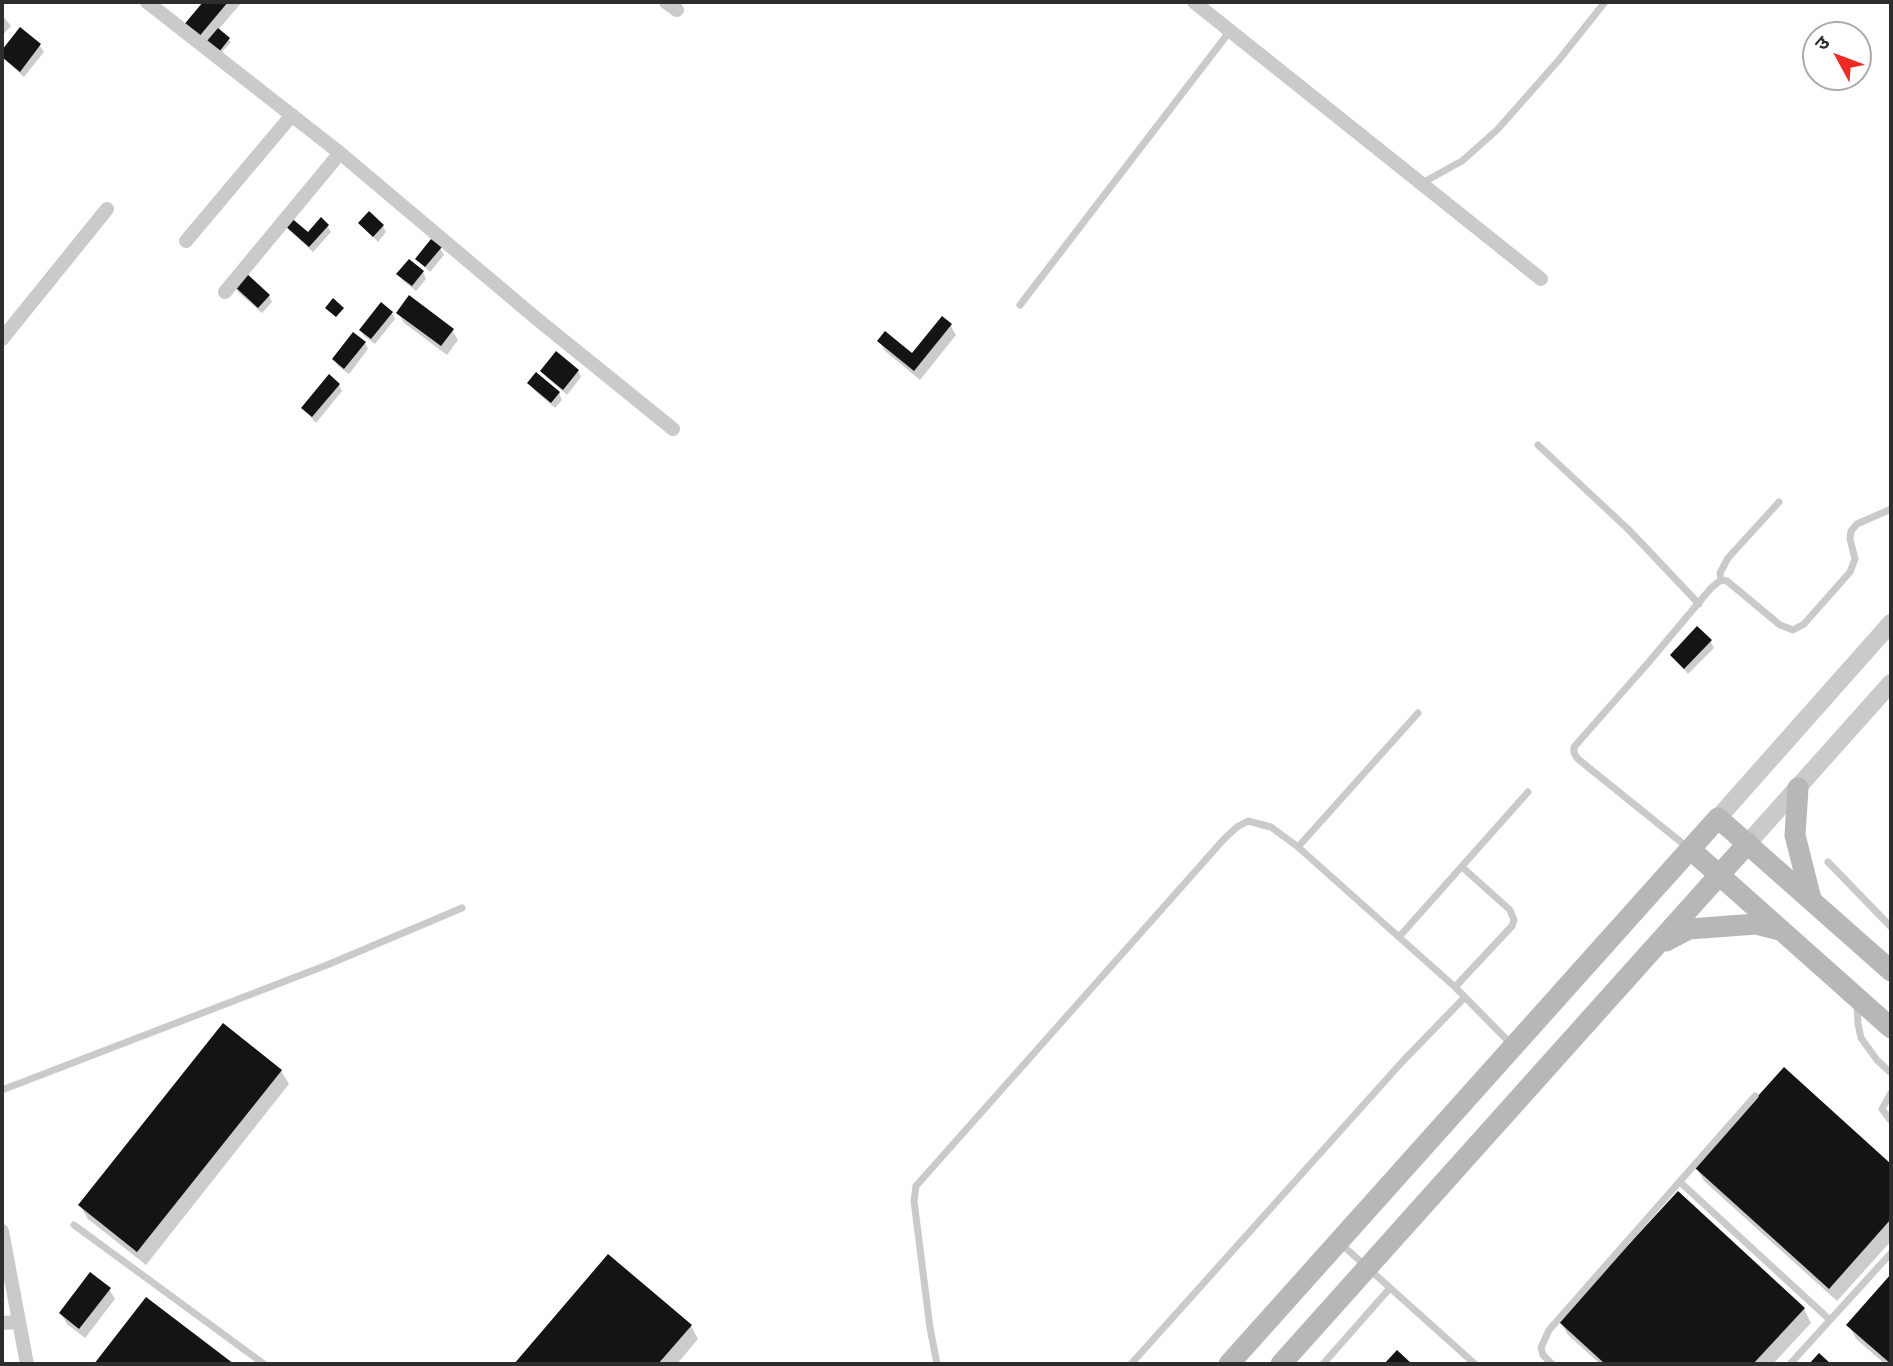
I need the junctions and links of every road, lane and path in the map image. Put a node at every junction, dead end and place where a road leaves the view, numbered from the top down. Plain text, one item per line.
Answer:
1 (147, 2) edge
2 (1194, 2) edge
3 (1605, 2) edge
4 (1230, 31) junction
5 (292, 115) junction
6 (340, 153) junction
7 (1422, 183) junction
8 (107, 209) dead end
9 (186, 241) dead end
10 (1541, 279) dead end
11 (225, 292) dead end
12 (1020, 305) dead end
13 (2, 340) edge
14 (673, 429) dead end
15 (1538, 445) dead end
16 (1779, 502) dead end
17 (1891, 509) edge
18 (1721, 580) junction
19 (1699, 604) junction
20 (1891, 624) edge
21 (1891, 683) edge
22 (1418, 713) dead end
23 (1798, 788) junction
24 (1528, 792) dead end
25 (1718, 818) junction
26 (1748, 843) junction
27 (1298, 847) junction
28 (1690, 849) junction
29 (1828, 862) dead end
30 (1462, 867) junction
31 (1720, 875) junction
32 (1811, 899) junction
33 (462, 908) dead end
34 (1891, 927) edge
35 (1782, 930) junction
36 (1399, 937) junction
37 (1657, 945) junction
38 (1888, 964) edge
39 (1455, 987) junction
40 (1465, 997) junction
41 (1857, 997) junction
42 (1891, 1028) edge
43 (1514, 1047) junction
44 (1891, 1073) edge
45 (2, 1090) edge
46 (1891, 1093) edge
47 (1755, 1096) dead end
48 (1891, 1121) edge
49 (1679, 1182) junction
50 (74, 1225) dead end
51 (2, 1231) edge
52 (1339, 1242) junction
53 (1891, 1253) edge
54 (1367, 1268) junction
55 (1390, 1288) junction
56 (1830, 1320) junction
57 (19, 1322) junction
58 (2, 1323) edge
59 (27, 1364) edge
60 (264, 1364) edge
61 (937, 1364) edge
62 (1130, 1364) edge
63 (1228, 1364) edge
64 (1281, 1364) edge
65 (1323, 1364) edge
66 (1475, 1364) edge
67 (1552, 1364) edge
68 (1790, 1364) edge

1 - 5 street
2 - 4 street
3 - 7 lane
4 - 7 street
4 - 12 lane
5 - 6 street
5 - 9 street
6 - 11 street
6 - 14 street
7 - 10 street
8 - 13 street
15 - 19 lane
16 - 18 lane
17 - 18 lane
18 - 19 lane
19 - 28 lane
20 - 25 street
21 - 23 street
22 - 27 lane
23 - 26 street
23 - 32 main road
24 - 30 lane
25 - 26 main road
25 - 28 main road
26 - 31 main road
26 - 32 main road
27 - 36 lane
27 - 61 lane
28 - 31 main road
28 - 43 main road
29 - 34 lane
30 - 36 lane
30 - 39 lane
31 - 35 main road
31 - 37 main road
32 - 38 main road
33 - 45 lane
35 - 37 main road
35 - 41 main road
36 - 39 lane
37 - 54 main road
39 - 40 lane
40 - 43 lane
40 - 62 lane
41 - 42 main road
41 - 44 lane
43 - 52 main road
46 - 48 lane
47 - 49 lane
49 - 56 lane
49 - 67 lane
50 - 60 lane
51 - 57 street
52 - 54 lane
52 - 63 main road
53 - 56 lane
54 - 55 lane
54 - 64 main road
55 - 65 lane
55 - 66 lane
56 - 68 lane
57 - 58 street
57 - 59 street

